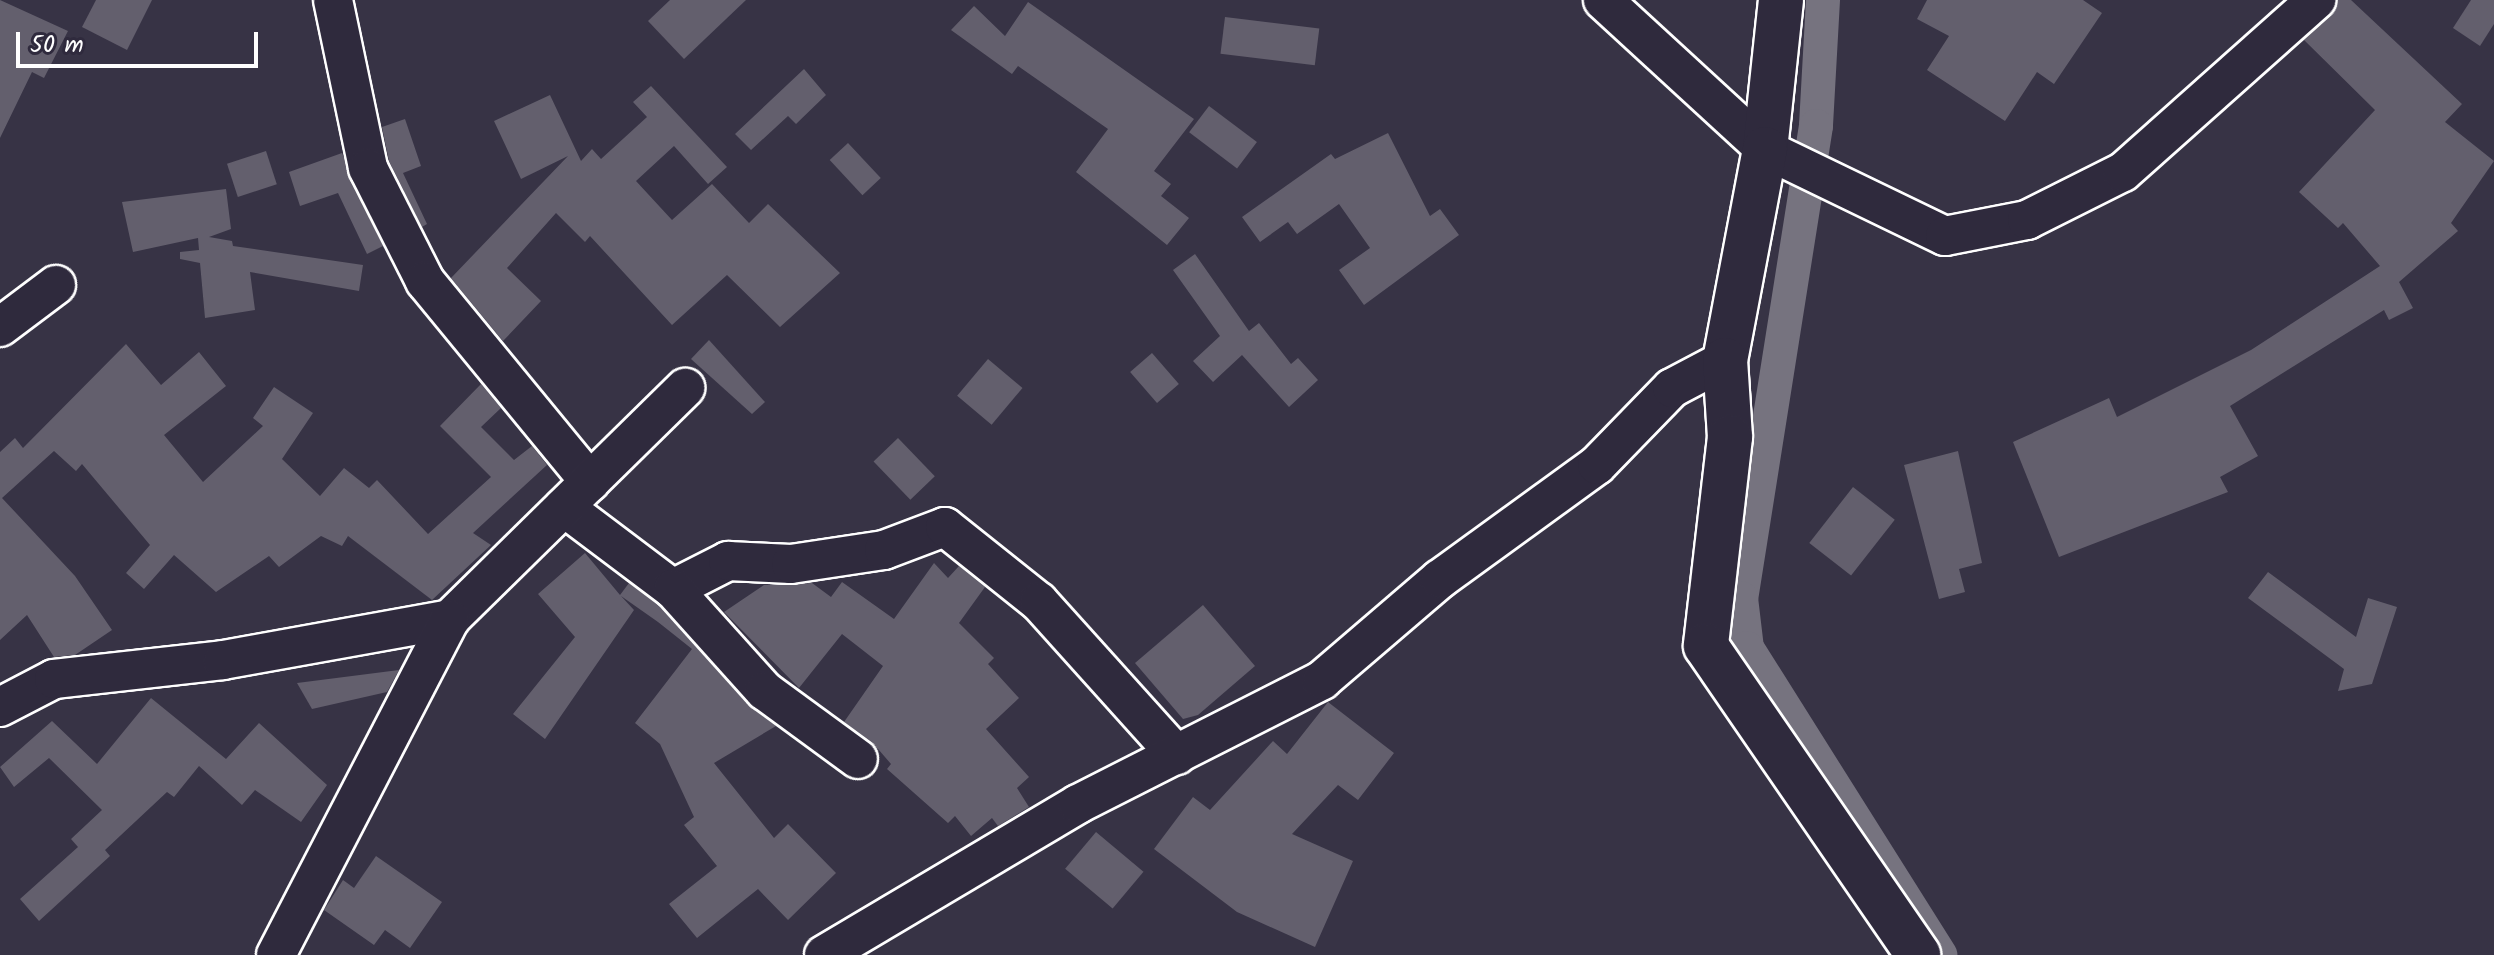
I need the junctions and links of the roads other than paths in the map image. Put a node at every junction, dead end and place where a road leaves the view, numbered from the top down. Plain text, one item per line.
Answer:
1 (333, 0) edge
2 (1603, 0) edge
3 (1781, 0) edge
4 (2316, 0) edge
5 (1796, 163) junction
6 (56, 285) dead end
7 (0, 327) edge
8 (1725, 360) junction
9 (685, 388) dead end
10 (577, 494) junction
11 (673, 589) junction
12 (450, 619) junction
13 (0, 707) edge
14 (1177, 755) junction
15 (858, 759) dead end
16 (276, 955) edge
17 (824, 955) edge
18 (1918, 955) edge

1 - 10 street
2 - 5 street
3 - 5 street
4 - 5 street
5 - 8 street
6 - 7 street
8 - 14 street
8 - 18 street
9 - 10 street
10 - 11 street
10 - 12 street
11 - 14 street
11 - 15 street
12 - 13 street
12 - 16 street
14 - 17 street

